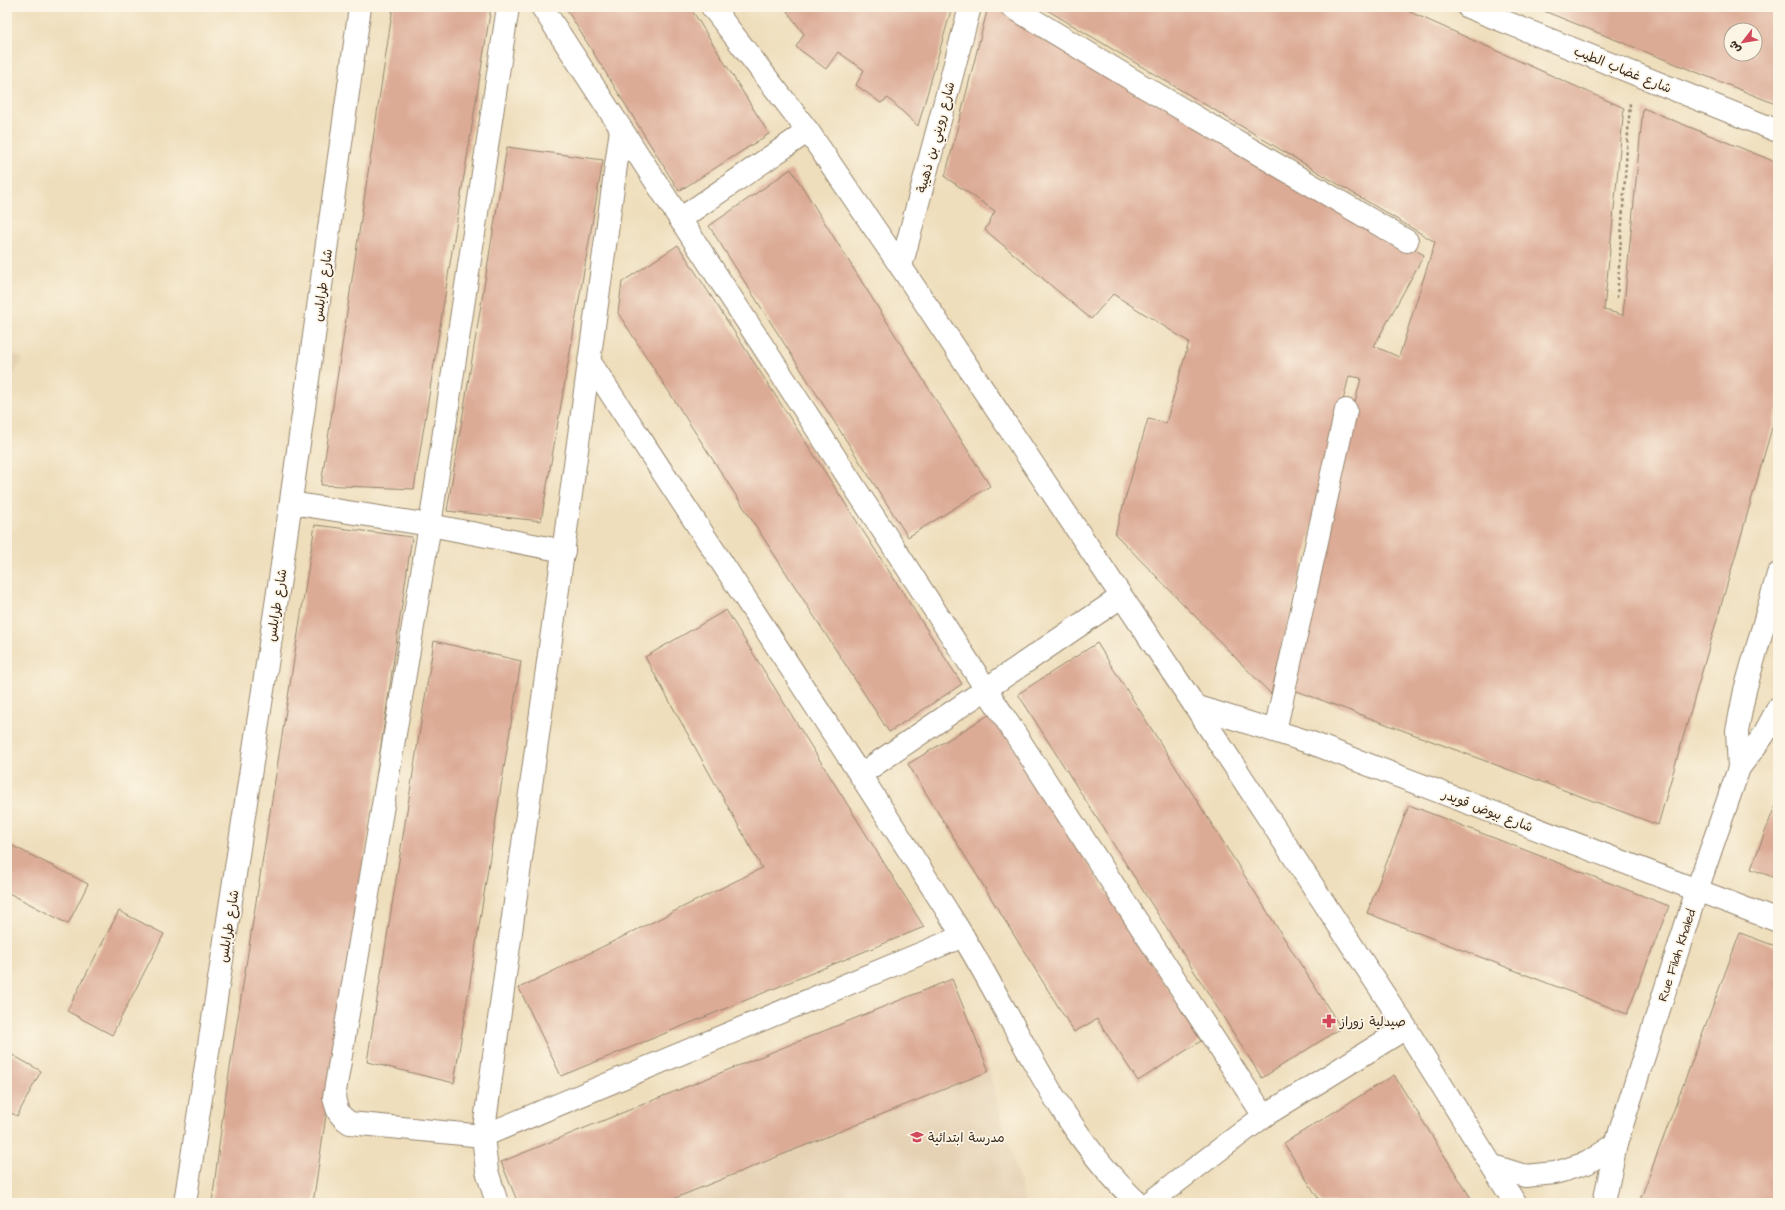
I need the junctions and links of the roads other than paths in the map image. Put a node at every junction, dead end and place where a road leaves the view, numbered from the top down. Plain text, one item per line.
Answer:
1 (360, 7) edge
2 (508, 7) edge
3 (542, 7) edge
4 (712, 7) edge
5 (970, 7) edge
6 (1012, 7) edge
7 (1468, 7) edge
8 (621, 129) junction
9 (808, 131) junction
10 (1778, 131) edge
11 (680, 220) junction
12 (1407, 240) dead end
13 (900, 267) junction
14 (590, 362) junction
15 (1346, 410) dead end
16 (291, 503) junction
17 (430, 525) junction
18 (564, 551) junction
19 (1778, 574) edge
20 (1121, 597) junction
21 (986, 689) junction
22 (1195, 706) junction
23 (1778, 708) edge
24 (1275, 731) junction
25 (1739, 768) junction
26 (861, 774) junction
27 (1697, 890) junction
28 (1778, 921) edge
29 (963, 936) junction
30 (1406, 1028) junction
31 (1264, 1116) junction
32 (483, 1136) junction
33 (1616, 1144) junction
34 (1494, 1166) junction
35 (186, 1203) edge
36 (497, 1203) edge
37 (1138, 1203) edge
38 (1149, 1203) edge
39 (1515, 1203) edge
40 (1604, 1203) edge

1 - 16 street, شارع طرابلس
2 - 17 street
3 - 8 street
4 - 9 street
5 - 13 street, شارع رويني بن ذهيبة
6 - 12 street
7 - 10 street, شارع غضاب الطيب
8 - 11 street
8 - 14 street
9 - 11 street
9 - 13 street
11 - 21 street
13 - 20 street
14 - 18 street
14 - 26 street
15 - 24 street
16 - 17 street
16 - 35 street, شارع طرابلس
17 - 18 street
17 - 32 street
18 - 32 street
19 - 25 street, Rue Filah Khaled
20 - 21 street
20 - 22 street
21 - 26 street
21 - 31 street
22 - 24 street, شارع بيوض قويدر
22 - 30 street
23 - 25 street, Rue Filah Khaled
24 - 27 street, شارع بيوض قويدر
25 - 27 street, Rue Filah Khaled
26 - 29 street
27 - 28 street, شارع بيوض قويدر
27 - 33 street, Rue Filah Khaled
29 - 32 street
29 - 37 street
30 - 31 street
30 - 34 street
31 - 38 street
32 - 36 street
33 - 34 street
33 - 40 street, Rue Filah Khaled
34 - 39 street

